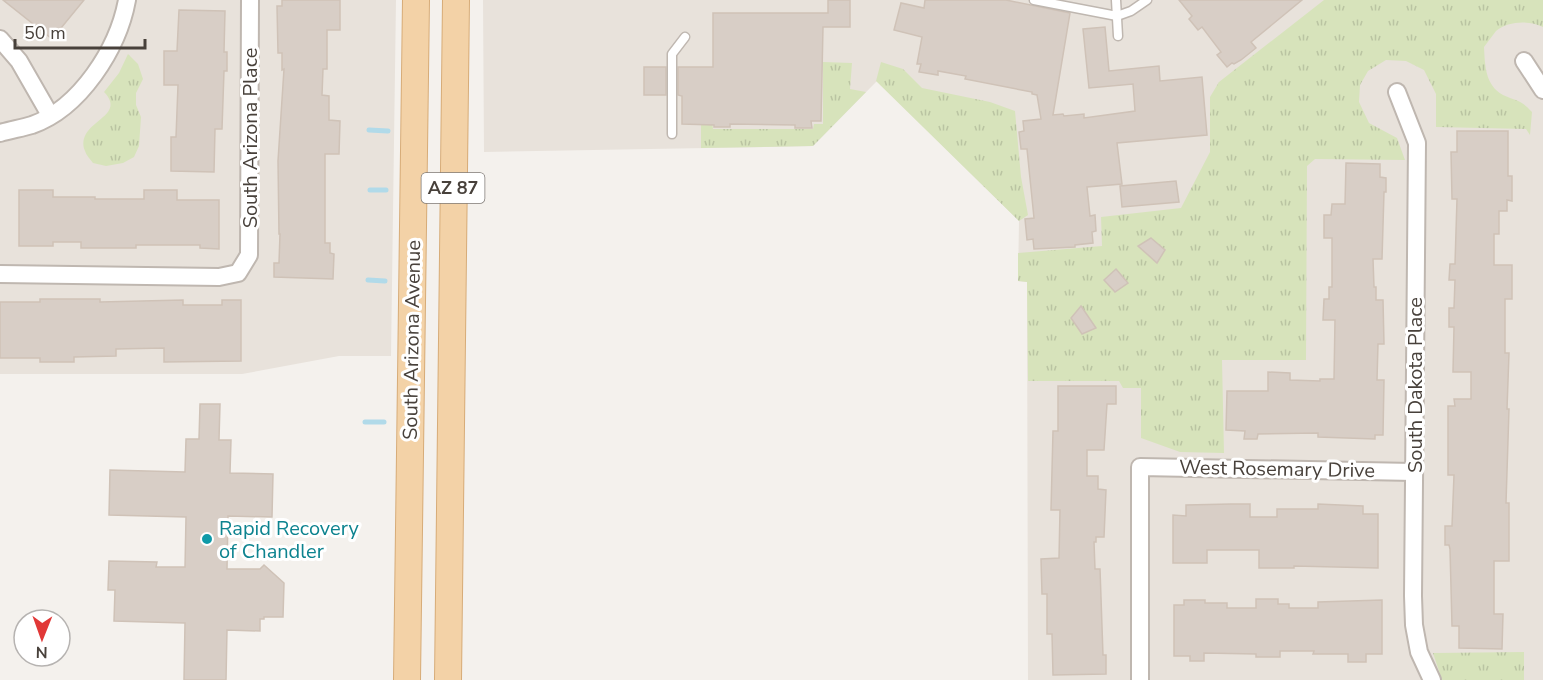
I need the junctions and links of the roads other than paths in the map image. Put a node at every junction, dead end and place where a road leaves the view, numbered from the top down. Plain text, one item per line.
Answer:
1 (127, 0) edge
2 (250, 0) edge
3 (416, 0) edge
4 (456, 0) edge
5 (1034, 0) edge
6 (1116, 0) edge
7 (1147, 0) edge
8 (1117, 16) junction
9 (1118, 36) dead end
10 (685, 38) dead end
11 (0, 39) edge
12 (1524, 61) dead end
13 (1543, 90) edge
14 (1397, 92) dead end
15 (50, 115) junction
16 (0, 133) edge
17 (672, 134) dead end
18 (0, 274) edge
19 (411, 376) junction
20 (451, 376) junction
21 (1414, 472) junction
22 (407, 680) edge
23 (447, 680) edge
24 (1140, 680) edge
25 (1430, 680) edge

1 - 15 street
2 - 18 street, South Arizona Place
3 - 19 main road, South Arizona Avenue / AZ 87
4 - 20 main road, South Arizona Avenue / AZ 87
5 - 8 lane
6 - 8 lane
7 - 8 lane
8 - 9 lane
10 - 17 lane
11 - 15 street
12 - 13 street
14 - 21 street, South Dakota Place
15 - 16 street
19 - 20 main road
19 - 22 main road, South Arizona Avenue / AZ 87
20 - 23 main road, South Arizona Avenue / AZ 87
21 - 24 street, West Rosemary Drive
21 - 25 street, South Dakota Place

